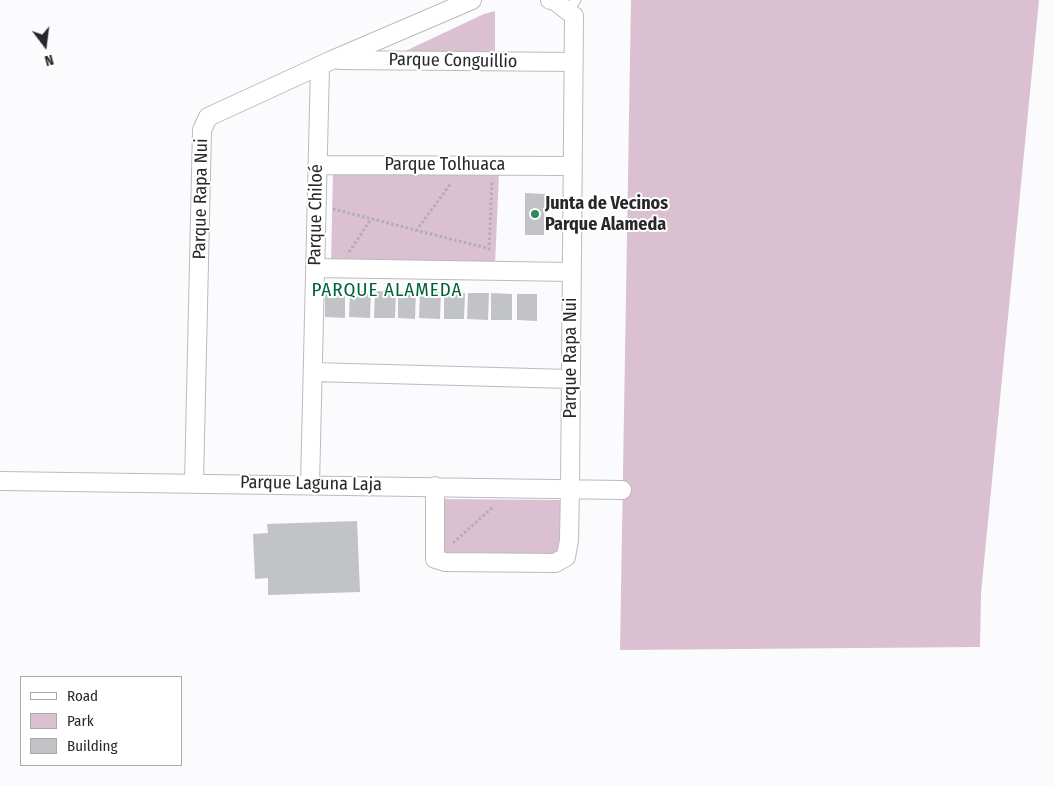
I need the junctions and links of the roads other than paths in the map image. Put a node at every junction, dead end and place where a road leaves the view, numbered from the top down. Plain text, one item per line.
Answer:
1 (472, 0) edge
2 (550, 0) edge
3 (572, 6) edge
4 (574, 62) junction
5 (326, 63) junction
6 (318, 165) junction
7 (573, 166) junction
8 (315, 268) junction
9 (571, 272) junction
10 (312, 372) junction
11 (570, 379) junction
12 (0, 481) edge
13 (194, 482) junction
14 (310, 484) junction
15 (435, 486) junction
16 (570, 488) junction
17 (622, 490) dead end

1 - 5 street, Parque Rapa Nui
2 - 3 street, Parque Rapa Nui
3 - 4 street, Parque Rapa Nui
4 - 5 street, Parque Conguillio
4 - 7 street, Parque Rapa Nui
5 - 6 street, Parque Chiloé
5 - 13 street, Parque Rapa Nui
6 - 7 street, Parque Tolhuaca
6 - 8 street, Parque Chiloé
7 - 9 street, Parque Rapa Nui
8 - 9 street
8 - 10 street, Parque Chiloé
9 - 11 street, Parque Rapa Nui
10 - 11 street
10 - 14 street, Parque Chiloé
11 - 16 street, Parque Rapa Nui
12 - 13 street, Parque Laguna Laja
13 - 14 street, Parque Laguna Laja
14 - 15 street, Parque Laguna Laja
15 - 16 street, Parque Laguna Laja
15 - 16 street, Parque Rapa Nui
16 - 17 street, Parque Laguna Laja

